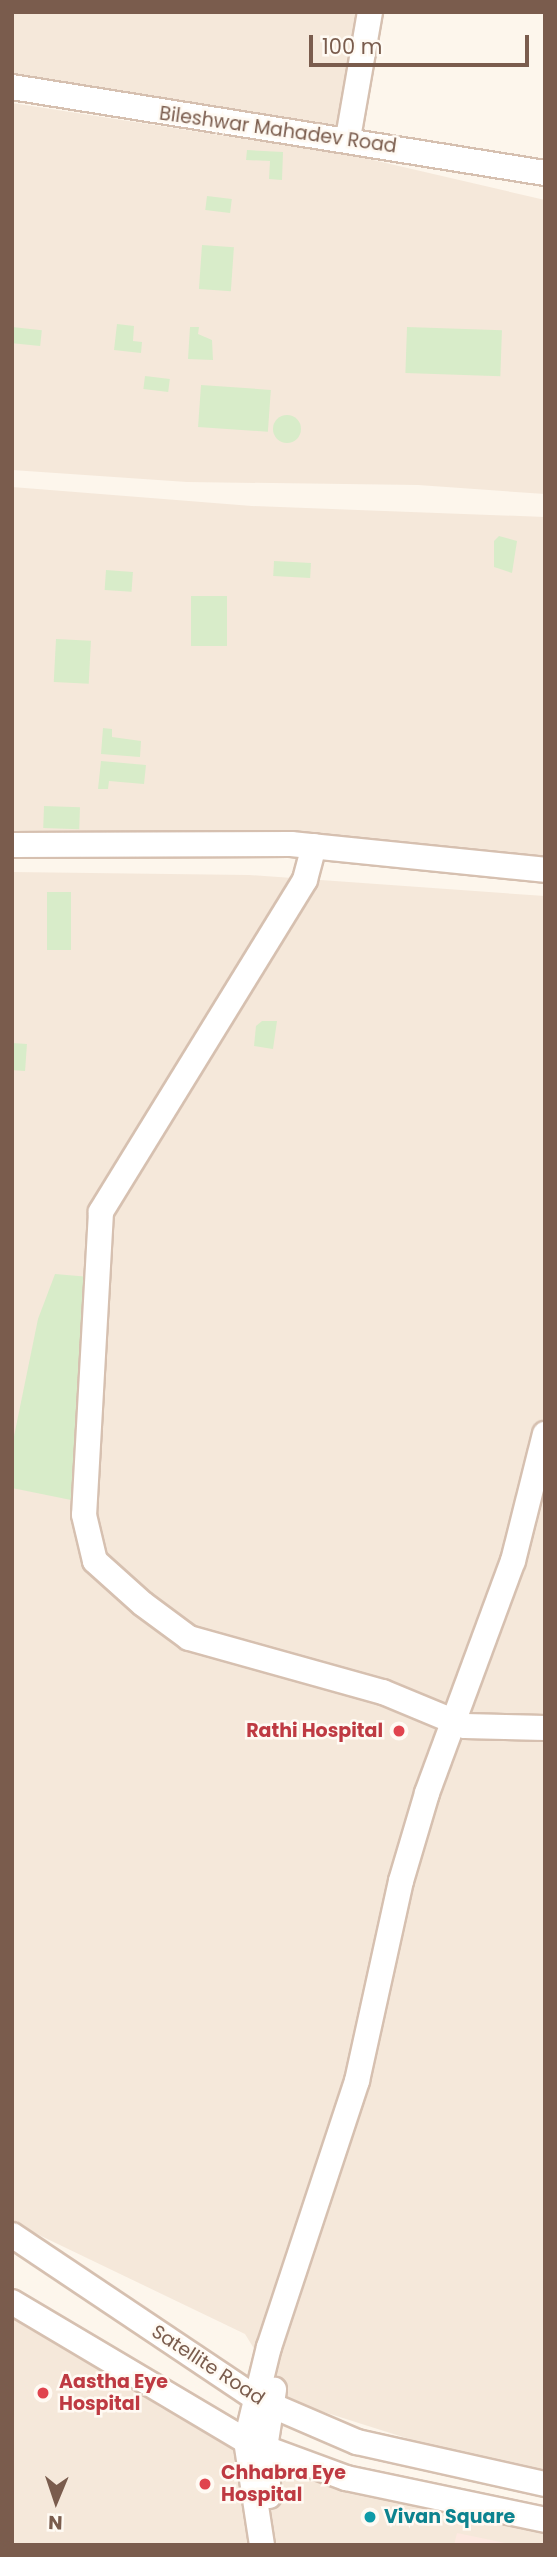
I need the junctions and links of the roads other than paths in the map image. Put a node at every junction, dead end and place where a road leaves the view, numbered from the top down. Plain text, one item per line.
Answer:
1 (370, 12) edge
2 (12, 87) edge
3 (348, 138) junction
4 (545, 173) edge
5 (12, 845) edge
6 (313, 851) junction
7 (12, 856) edge
8 (545, 870) edge
9 (545, 880) edge
10 (545, 1434) edge
11 (545, 1492) edge
12 (460, 1723) junction
13 (545, 1728) edge
14 (12, 2235) edge
15 (12, 2302) edge
16 (264, 2402) junction
17 (256, 2444) junction
18 (545, 2484) edge
19 (545, 2520) edge
20 (262, 2545) edge
21 (276, 2545) edge

1 - 3 street
2 - 3 street, Bileshwar Mahadev Road
3 - 4 street, Bileshwar Mahadev Road
5 - 6 street
6 - 7 street
6 - 8 street
6 - 9 street
6 - 12 street
10 - 12 street
11 - 12 street
12 - 13 street
12 - 16 street
14 - 16 street, Satellite Road
15 - 17 street
16 - 17 street
16 - 18 street, Satellite Road
17 - 19 street
17 - 20 street
17 - 21 street

